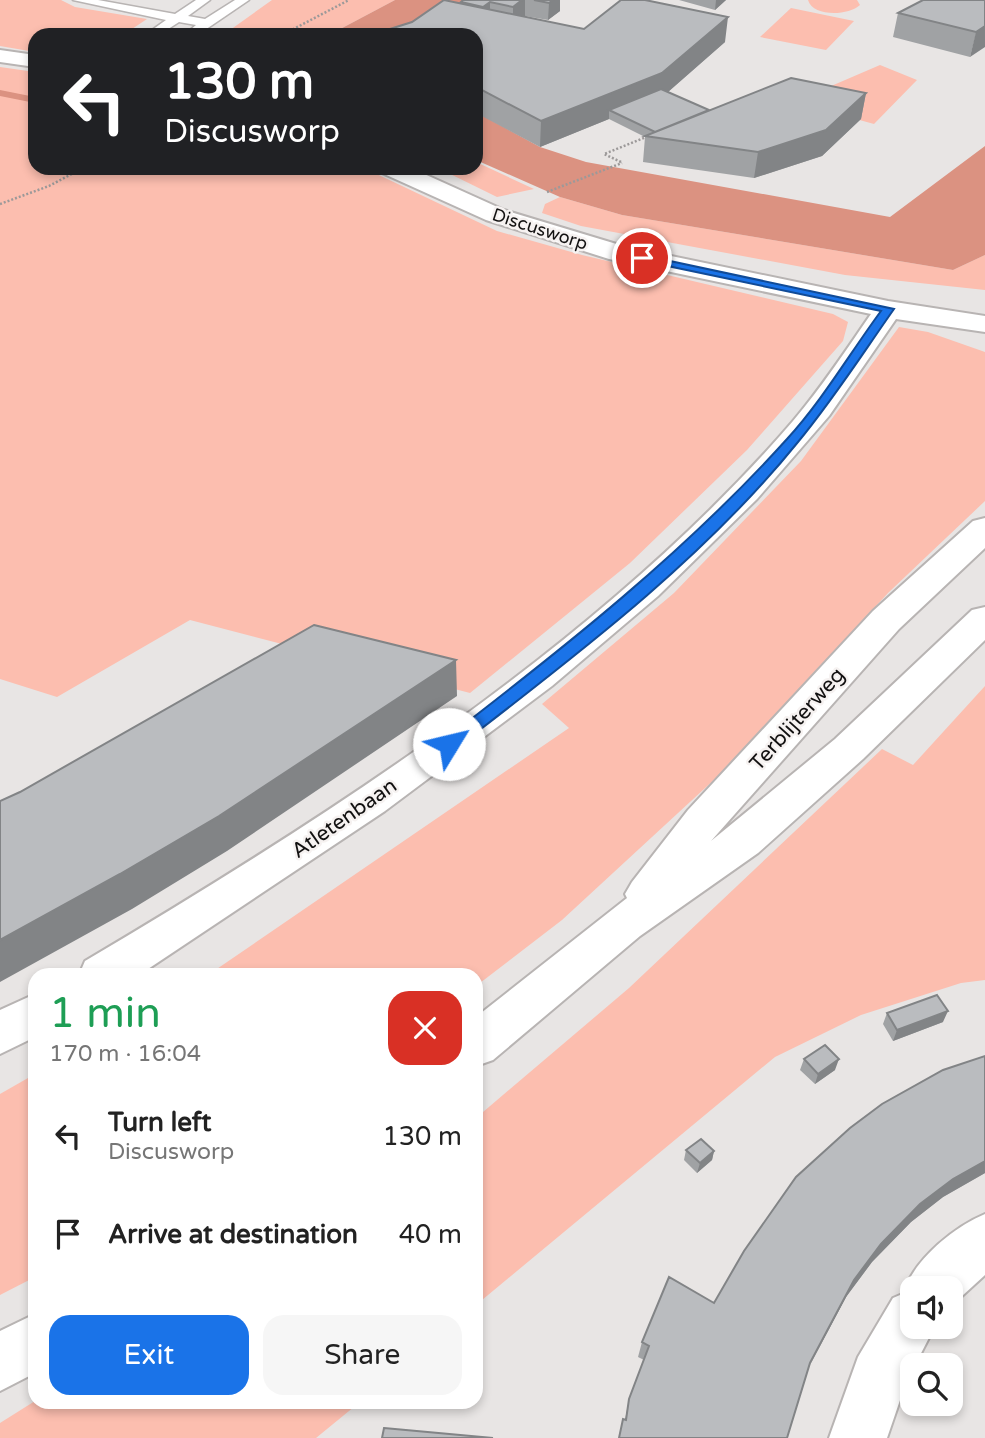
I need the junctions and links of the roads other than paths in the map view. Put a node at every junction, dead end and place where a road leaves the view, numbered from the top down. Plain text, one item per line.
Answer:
1 (79, 0) edge
2 (204, 0) edge
3 (243, 0) edge
4 (174, 18) junction
5 (205, 23) junction
6 (160, 28) edge
7 (199, 28) edge
8 (0, 56) edge
9 (28, 60) edge
10 (406, 175) edge
11 (888, 309) junction
12 (985, 324) edge
13 (985, 530) edge
14 (985, 619) edge
15 (625, 923) junction
16 (112, 968) edge
17 (28, 1018) edge
18 (0, 1032) edge
19 (483, 1039) edge
20 (985, 1240) edge
21 (945, 1276) edge
22 (900, 1338) edge
23 (28, 1345) edge
24 (0, 1363) edge
25 (858, 1438) edge

1 - 4 lane
2 - 4 lane
3 - 5 lane
4 - 5 lane
4 - 6 lane
5 - 7 lane
8 - 9 street
10 - 11 street, Discusworp
11 - 12 street, Discusworp
11 - 16 street, Atletenbaan
13 - 15 street, Terblijterweg
14 - 15 street, Terblijterweg
15 - 19 street, Terblijterweg
17 - 18 street
20 - 21 street
22 - 25 street
23 - 24 street

